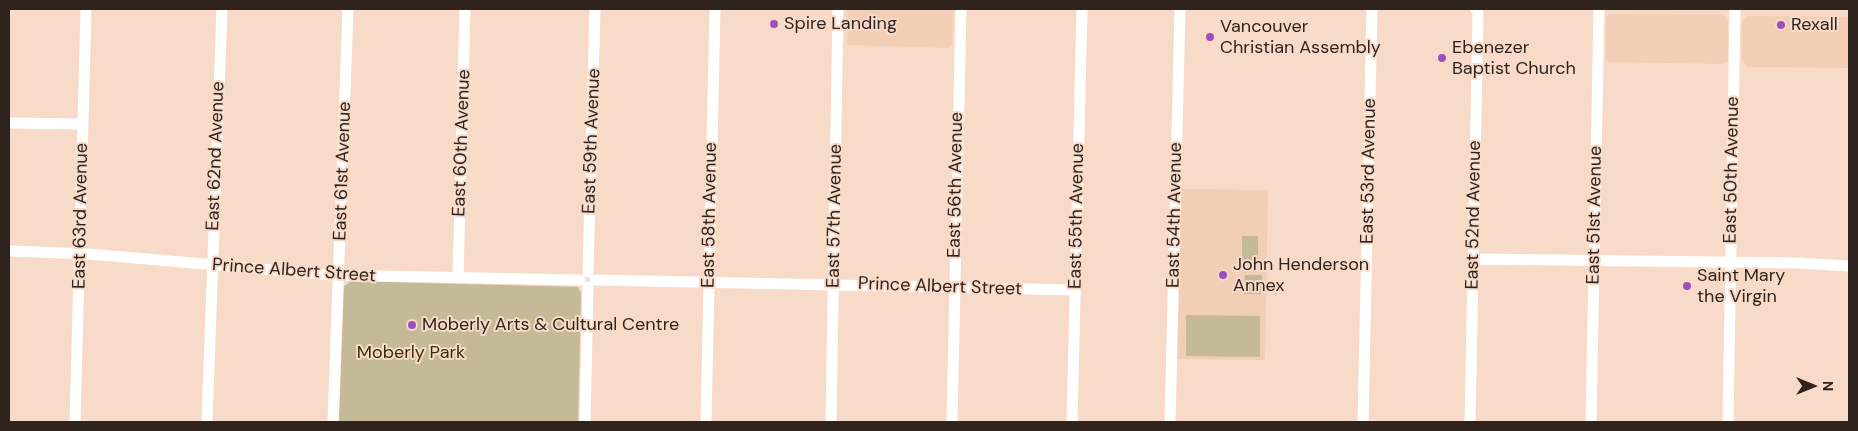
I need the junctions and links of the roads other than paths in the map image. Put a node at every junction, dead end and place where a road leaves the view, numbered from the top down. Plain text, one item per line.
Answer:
1 (86, 9) edge
2 (222, 9) edge
3 (348, 9) edge
4 (465, 9) edge
5 (595, 9) edge
6 (715, 9) edge
7 (838, 9) edge
8 (961, 9) edge
9 (1082, 9) edge
10 (1180, 9) edge
11 (1372, 9) edge
12 (1476, 9) edge
13 (1599, 9) edge
14 (1734, 9) edge
15 (9, 124) edge
16 (83, 124) junction
17 (9, 251) edge
18 (79, 253) junction
19 (1473, 259) junction
20 (1594, 261) junction
21 (1730, 262) junction
22 (212, 266) junction
23 (1849, 266) edge
24 (339, 275) junction
25 (458, 278) junction
26 (588, 280) junction
27 (709, 282) junction
28 (834, 284) junction
29 (954, 287) junction
30 (1075, 290) junction
31 (75, 422) edge
32 (207, 422) edge
33 (333, 422) edge
34 (585, 422) edge
35 (706, 422) edge
36 (831, 422) edge
37 (952, 422) edge
38 (1072, 422) edge
39 (1170, 422) edge
40 (1363, 422) edge
41 (1470, 422) edge
42 (1591, 422) edge
43 (1728, 422) edge

1 - 16 street, East 63rd Avenue
2 - 22 street, East 62nd Avenue
3 - 24 street, East 61st Avenue
4 - 25 street, East 60th Avenue
5 - 26 street, East 59th Avenue
6 - 27 street, East 58th Avenue
7 - 28 street, East 57th Avenue
8 - 29 street, East 56th Avenue
9 - 30 street, East 55th Avenue
10 - 39 street, East 54th Avenue
11 - 40 street, East 53rd Avenue
12 - 19 street, East 52nd Avenue
13 - 20 street, East 51st Avenue
14 - 21 street, East 50th Avenue
15 - 16 street
16 - 18 street, East 63rd Avenue
17 - 18 street, Prince Albert Street
18 - 22 street, Prince Albert Street
18 - 31 street, East 63rd Avenue
19 - 20 street
19 - 41 street, East 52nd Avenue
20 - 21 street
20 - 42 street, East 51st Avenue
21 - 23 street
21 - 43 street, East 50th Avenue
22 - 24 street, Prince Albert Street
22 - 32 street, East 62nd Avenue
24 - 25 street, Prince Albert Street
24 - 33 street, East 61st Avenue
25 - 26 street, Prince Albert Street
26 - 27 street, Prince Albert Street
26 - 34 street, East 59th Avenue
27 - 28 street, Prince Albert Street
27 - 35 street, East 58th Avenue
28 - 29 street, Prince Albert Street
28 - 36 street, East 57th Avenue
29 - 30 street, Prince Albert Street
29 - 37 street, East 56th Avenue
30 - 38 street, East 55th Avenue

